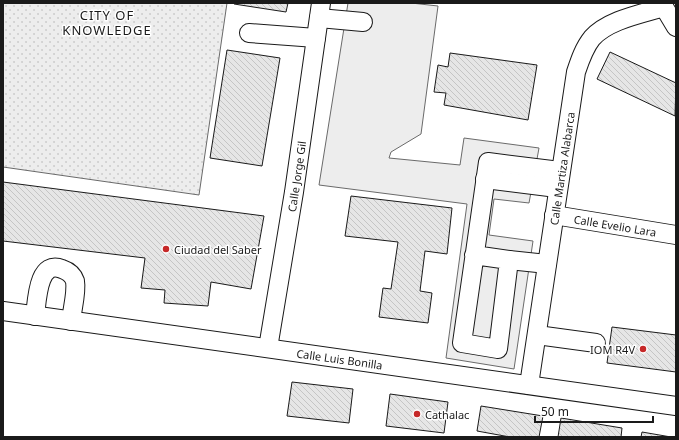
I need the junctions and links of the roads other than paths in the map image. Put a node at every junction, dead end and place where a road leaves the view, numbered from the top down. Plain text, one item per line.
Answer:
1 (663, 5) edge
2 (320, 11) edge
3 (363, 22) dead end
4 (676, 27) edge
5 (249, 33) dead end
6 (316, 38) junction
7 (560, 171) junction
8 (485, 179) junction
9 (557, 188) junction
10 (554, 215) junction
11 (676, 235) edge
12 (474, 255) junction
13 (509, 260) junction
14 (547, 264) junction
15 (3, 311) edge
16 (34, 316) junction
17 (71, 321) junction
18 (537, 335) junction
19 (596, 343) dead end
20 (268, 348) junction
21 (529, 385) junction
22 (676, 406) edge

1 - 4 street
1 - 7 street, Calle Martiza Alabarca
2 - 3 street
2 - 6 street, Calle Jorge Gil
5 - 6 street
6 - 20 street, Calle Jorge Gil
7 - 8 street
7 - 9 street, Calle Martiza Alabarca
8 - 9 street
8 - 12 street
9 - 10 street, Calle Martiza Alabarca
10 - 11 street, Calle Evelio Lara
10 - 14 street, Calle Martiza Alabarca
12 - 13 street
12 - 13 street
13 - 14 street
14 - 18 street, Calle Martiza Alabarca
15 - 16 street, Calle Luis Bonilla
16 - 17 street, Calle Luis Bonilla
16 - 17 street
17 - 20 street, Calle Luis Bonilla
18 - 19 street
18 - 21 street, Calle Martiza Alabarca
20 - 21 street, Calle Luis Bonilla
21 - 22 street, Calle Luis Bonilla

